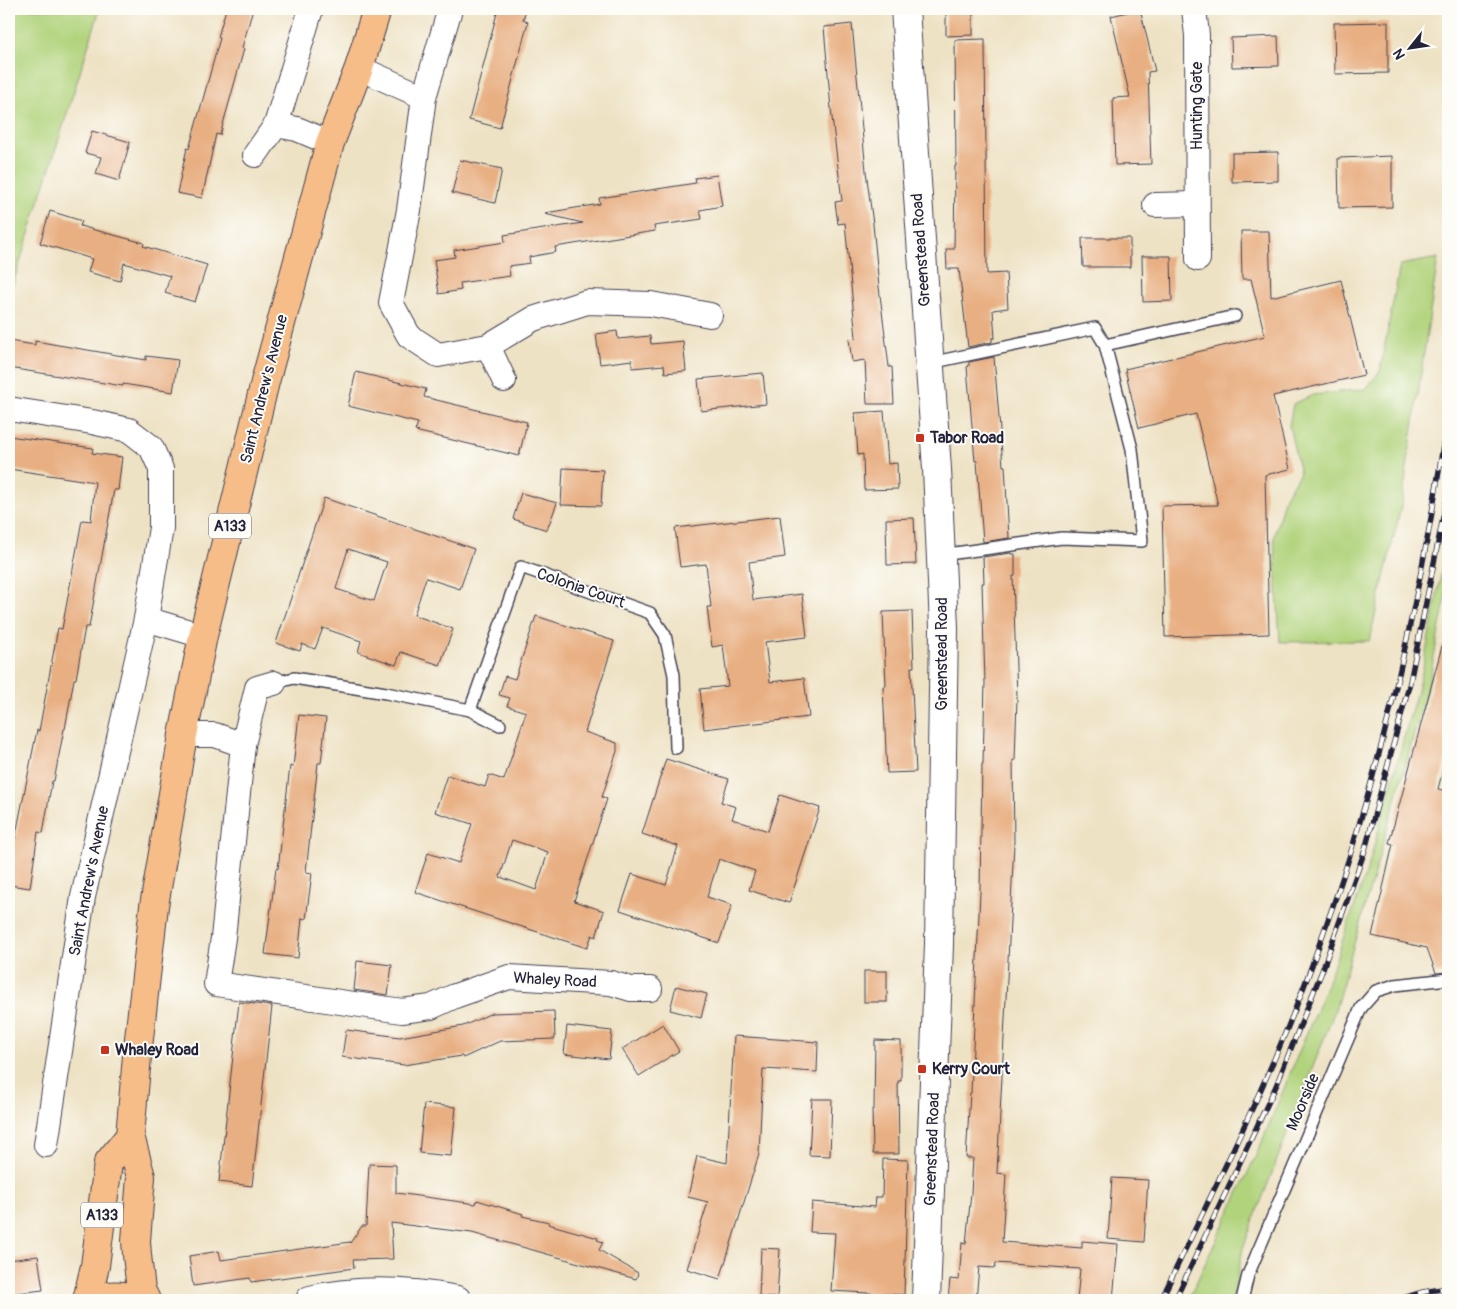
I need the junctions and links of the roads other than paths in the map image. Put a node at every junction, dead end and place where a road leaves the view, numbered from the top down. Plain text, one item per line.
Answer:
1 (311, 9) edge
2 (377, 9) edge
3 (450, 9) edge
4 (905, 9) edge
5 (1194, 9) edge
6 (359, 68) junction
7 (424, 97) junction
8 (276, 125) junction
9 (330, 143) junction
10 (255, 155) dead end
11 (1197, 204) junction
12 (1155, 205) dead end
13 (1198, 259) dead end
14 (710, 315) dead end
15 (1234, 316) dead end
16 (1105, 345) junction
17 (488, 346) junction
18 (929, 363) junction
19 (504, 380) dead end
20 (9, 408) edge
21 (940, 555) junction
22 (146, 619) junction
23 (203, 636) junction
24 (274, 684) joint
25 (470, 710) junction
26 (500, 725) dead end
27 (183, 735) junction
28 (243, 745) junction
29 (676, 748) dead end
30 (1448, 979) edge
31 (638, 996) dead end
32 (130, 1136) junction
33 (46, 1145) dead end
34 (87, 1300) edge
35 (93, 1300) edge
36 (141, 1300) edge
37 (146, 1300) edge
38 (310, 1300) edge
39 (457, 1300) edge
40 (926, 1300) edge
41 (1242, 1300) edge

1 - 8 street
2 - 6 main road, Saint Andrew's Avenue / A133
3 - 7 street
4 - 18 street, Greenstead Road
5 - 11 street, Hunting Gate
6 - 7 street
6 - 9 main road, Saint Andrew's Avenue / A133
7 - 17 street
8 - 9 street
8 - 10 street
9 - 23 main road, Saint Andrew's Avenue / A133
11 - 12 street
11 - 13 street, Hunting Gate
14 - 17 street
15 - 16 lane
16 - 18 lane
16 - 21 lane
17 - 19 street
18 - 21 street, Greenstead Road
20 - 22 street, Saint Andrew's Avenue
21 - 40 street, Greenstead Road
22 - 23 street
22 - 33 street, Saint Andrew's Avenue
23 - 27 main road, Saint Andrew's Avenue / A133
24 - 25 lane
24 - 28 street
25 - 26 lane
25 - 29 lane, Colonia Court
27 - 28 street
27 - 32 main road, Saint Andrew's Avenue / A133
28 - 31 street, Whaley Road
30 - 41 lane, Moorside
32 - 34 main road, A133
32 - 37 main road, Saint Andrew's Avenue / A133
35 - 36 main road
38 - 39 street

